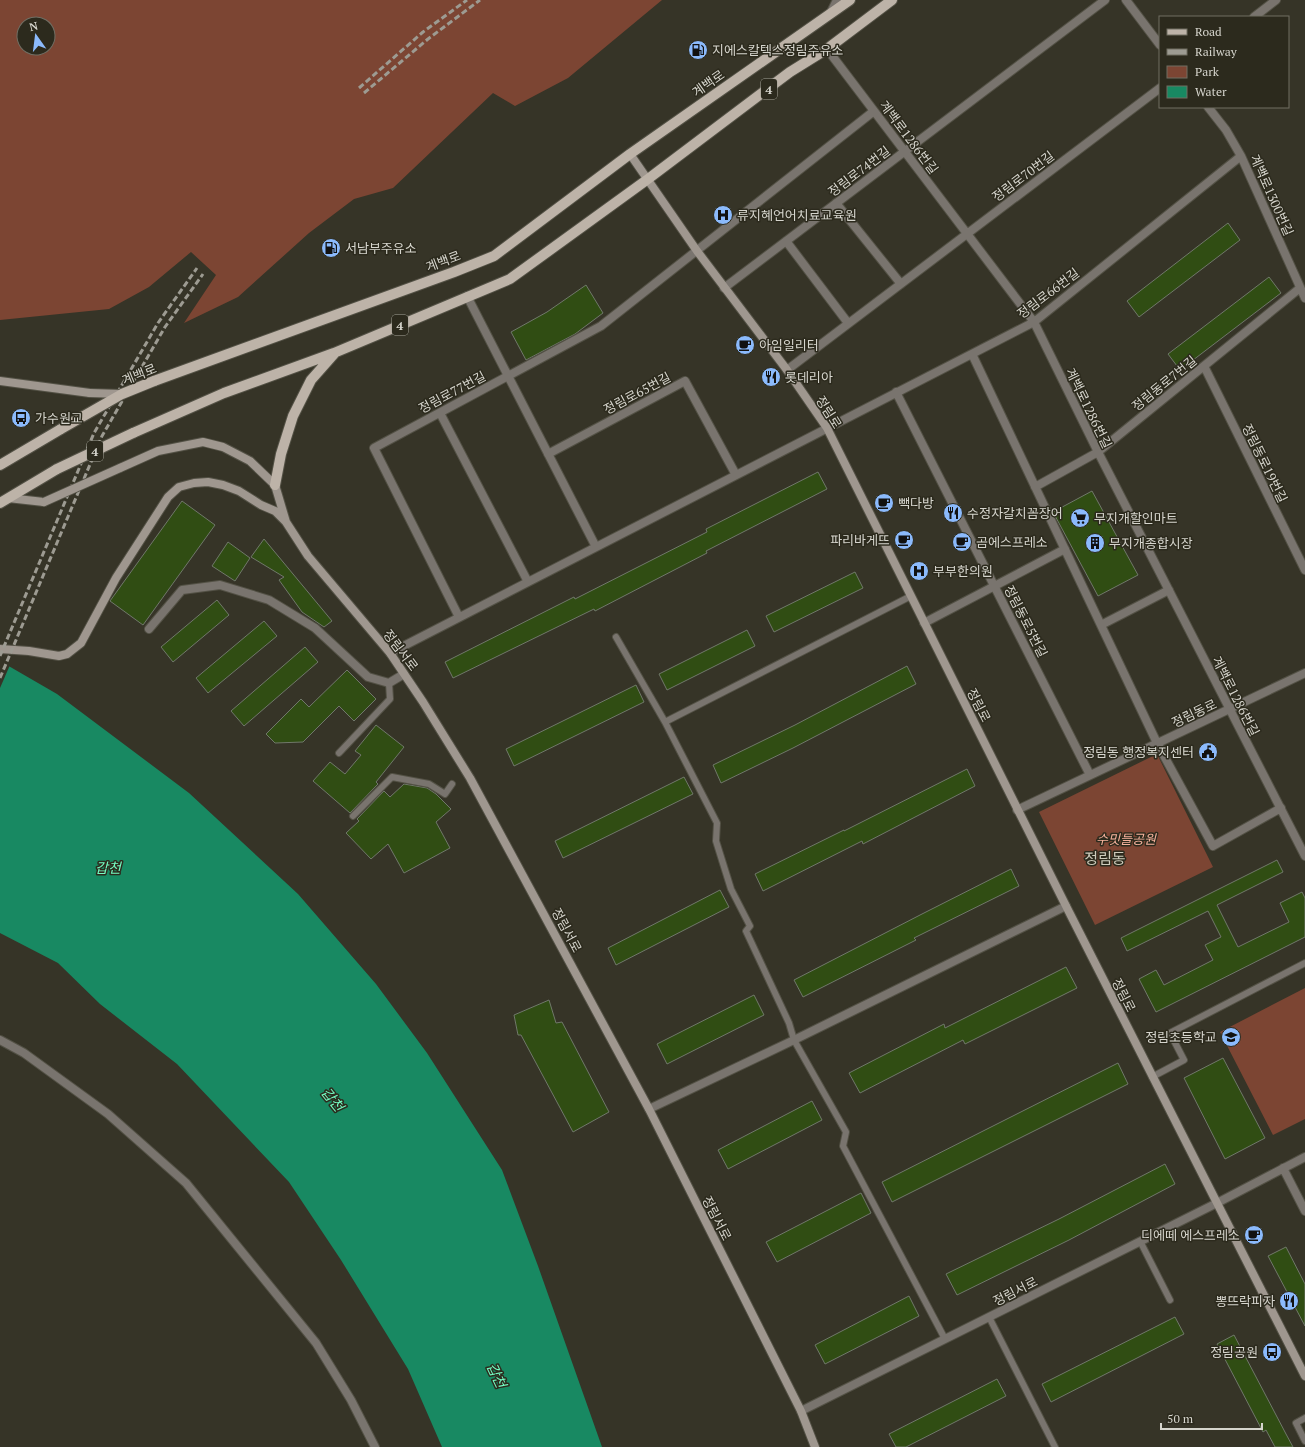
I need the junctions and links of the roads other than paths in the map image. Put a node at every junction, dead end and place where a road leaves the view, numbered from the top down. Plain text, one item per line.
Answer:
1 (837, 0) edge
2 (850, 0) edge
3 (892, 0) edge
4 (1105, 0) edge
5 (1126, 0) edge
6 (1276, 0) edge
7 (831, 12) junction
8 (1255, 16) edge
9 (1159, 44) edge
10 (827, 49) junction
11 (1159, 89) edge
12 (1209, 108) edge
13 (874, 111) junction
14 (905, 151) junction
15 (630, 154) junction
16 (1241, 156) junction
17 (648, 179) junction
18 (836, 203) junction
19 (967, 234) junction
20 (786, 241) junction
21 (697, 251) junction
22 (901, 284) junction
23 (724, 288) junction
24 (1300, 288) junction
25 (466, 296) junction
26 (1305, 298) edge
27 (1034, 322) junction
28 (848, 324) junction
29 (334, 353) junction
30 (972, 354) junction
31 (1204, 366) junction
32 (787, 370) junction
33 (508, 376) junction
34 (0, 381) edge
35 (896, 392) junction
36 (122, 394) junction
37 (440, 413) junction
38 (827, 428) junction
39 (1098, 452) junction
40 (548, 454) junction
41 (0, 465) edge
42 (736, 475) junction
43 (275, 485) junction
44 (1036, 487) junction
45 (4, 501) edge
46 (286, 522) junction
47 (596, 547) junction
48 (1065, 549) junction
49 (1305, 570) edge
50 (528, 582) junction
51 (995, 586) junction
52 (1169, 590) junction
53 (911, 596) junction
54 (459, 617) junction
55 (924, 623) junction
56 (1102, 625) junction
57 (149, 629) dead end
58 (616, 637) dead end
59 (0, 649) edge
60 (390, 652) junction
61 (1305, 673) edge
62 (404, 674) junction
63 (389, 683) junction
64 (1229, 709) junction
65 (665, 722) junction
66 (1157, 743) junction
67 (339, 753) dead end
68 (1090, 775) junction
69 (452, 784) dead end
70 (1281, 808) junction
71 (1018, 810) junction
72 (353, 816) dead end
73 (1305, 856) edge
74 (1066, 906) junction
75 (1305, 963) edge
76 (0, 1040) edge
77 (794, 1040) junction
78 (1152, 1077) junction
79 (649, 1109) junction
80 (1305, 1157) edge
81 (1283, 1168) junction
82 (1217, 1203) junction
83 (1305, 1211) edge
84 (1140, 1242) junction
85 (1170, 1300) dead end
86 (989, 1317) junction
87 (945, 1339) junction
88 (1305, 1376) edge
89 (802, 1411) junction
90 (1305, 1418) edge
91 (1305, 1441) edge
92 (375, 1447) edge
93 (815, 1447) edge
94 (1055, 1447) edge

1 - 7 street
2 - 7 main road, 계백로 / 4
3 - 10 main road, 4
4 - 14 street, 정림로74번길
5 - 9 street
6 - 8 street
7 - 15 main road, 계백로 / 4
10 - 13 street, 계백로1286번길
10 - 17 main road, 4
11 - 19 street, 정림로70번길
12 - 16 street, 계백로1300번길
13 - 14 street, 계백로1286번길
13 - 21 street
14 - 18 street, 정림로74번길
14 - 19 street, 계백로1286번길
15 - 17 main road, 정림로
15 - 36 main road, 계백로 / 4, bridge
16 - 24 street, 계백로1300번길
16 - 27 street, 정림로66번길
17 - 21 main road, 정림로
17 - 25 main road, 4
18 - 20 street, 정림로74번길
18 - 22 street
19 - 22 street, 정림로70번길
19 - 27 street, 계백로1286번길
20 - 23 street, 정림로74번길
20 - 28 street
21 - 23 main road, 정림로
21 - 33 street, 정림로77번길
22 - 28 street, 정림로70번길
23 - 32 main road, 정림로
24 - 26 street, 계백로1300번길
24 - 31 street, 정림동로7번길
25 - 29 main road, 4
25 - 33 street
27 - 30 street, 정림로66번길
27 - 39 street, 계백로1286번길
28 - 32 street, 정림로70번길
29 - 43 main road
29 - 45 main road, 4, bridge
30 - 35 street, 정림로66번길
30 - 44 street
31 - 39 street, 정림동로7번길
31 - 49 street, 정림동로19번길
32 - 38 main road, 정림로
33 - 37 street, 정림로77번길
33 - 40 street
34 - 36 main road, bridge
35 - 38 street, 정림로66번길
35 - 51 street, 정림동로5번길
36 - 41 main road, 계백로 / 4, bridge
37 - 50 street
37 - 54 street, 정림로77번길
38 - 42 street
38 - 53 main road, 정림로
39 - 44 street, 정림동로7번길
39 - 52 street, 계백로1286번길
40 - 42 street, 정림로65번길
40 - 47 street
42 - 47 street
43 - 45 main road, bridge
43 - 46 main road, 정림서로
44 - 48 street
46 - 59 main road
46 - 60 main road, 정림서로
47 - 50 street
48 - 51 street
48 - 56 street
50 - 54 street
51 - 55 street
51 - 68 street, 정림동로5번길
52 - 56 street
52 - 64 street, 계백로1286번길
53 - 55 main road, 정림로
53 - 65 lane
54 - 60 street
55 - 71 main road, 정림로
56 - 66 street
57 - 63 street
58 - 65 lane
60 - 62 main road, 정림서로
61 - 64 street, 정림동로
62 - 63 street
62 - 79 main road, 정림서로
63 - 67 lane
64 - 66 street, 정림동로
64 - 70 street, 계백로1286번길
65 - 77 lane
66 - 68 street, 정림동로
66 - 70 street
68 - 71 street, 정림동로
69 - 72 lane
70 - 73 street, 계백로1286번길
71 - 74 main road, 정림로
74 - 77 street
74 - 78 main road, 정림로
75 - 78 lane
76 - 92 street
77 - 79 street
77 - 87 lane
78 - 82 main road, 정림로
79 - 89 main road, 정림서로
80 - 81 street, 정림서로
81 - 82 street, 정림서로
81 - 83 street
82 - 84 street, 정림서로
82 - 88 main road, 정림로
84 - 85 lane
84 - 86 street, 정림서로
86 - 87 street, 정림서로
86 - 94 lane
87 - 89 street, 정림서로
89 - 93 main road, 정림서로
90 - 91 lane

